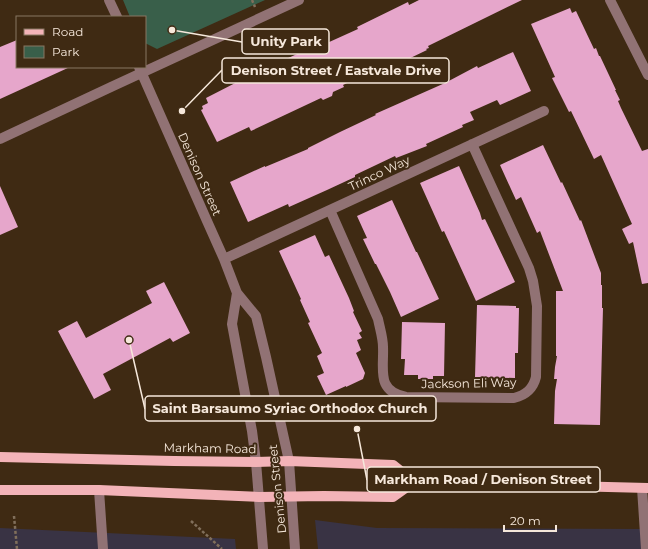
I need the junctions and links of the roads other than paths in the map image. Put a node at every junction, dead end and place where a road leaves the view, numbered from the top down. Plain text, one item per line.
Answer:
1 (109, 0) edge
2 (299, 0) edge
3 (610, 0) edge
4 (117, 16) edge
5 (146, 67) edge
6 (140, 70) edge
7 (648, 74) edge
8 (544, 111) dead end
9 (0, 139) edge
10 (472, 144) junction
11 (330, 210) junction
12 (224, 259) junction
13 (237, 293) junction
14 (0, 457) edge
15 (290, 461) junction
16 (256, 462) junction
17 (414, 482) junction
18 (645, 488) edge
19 (0, 490) edge
20 (99, 490) junction
21 (259, 497) junction
22 (292, 497) junction
23 (103, 549) edge
24 (263, 549) edge
25 (295, 549) edge
26 (646, 549) edge

1 - 4 street
2 - 5 street
3 - 7 street
6 - 9 street
6 - 12 street, Denison Street
8 - 10 street, Trinco Way
10 - 11 street, Trinco Way
10 - 11 street, Jackson Eli Way
11 - 12 street, Trinco Way
12 - 13 street, Denison Street
13 - 15 street, Denison Street
13 - 16 street, Denison Street
14 - 16 main road, Markham Road
15 - 16 main road, Markham Road
15 - 17 main road, Markham Road
15 - 22 street, Denison Street
16 - 21 street, Denison Street
17 - 18 main road
17 - 22 main road
18 - 26 street
19 - 20 main road
20 - 21 main road
20 - 23 street
21 - 22 main road
21 - 24 street, Denison Street
22 - 25 street, Denison Street

